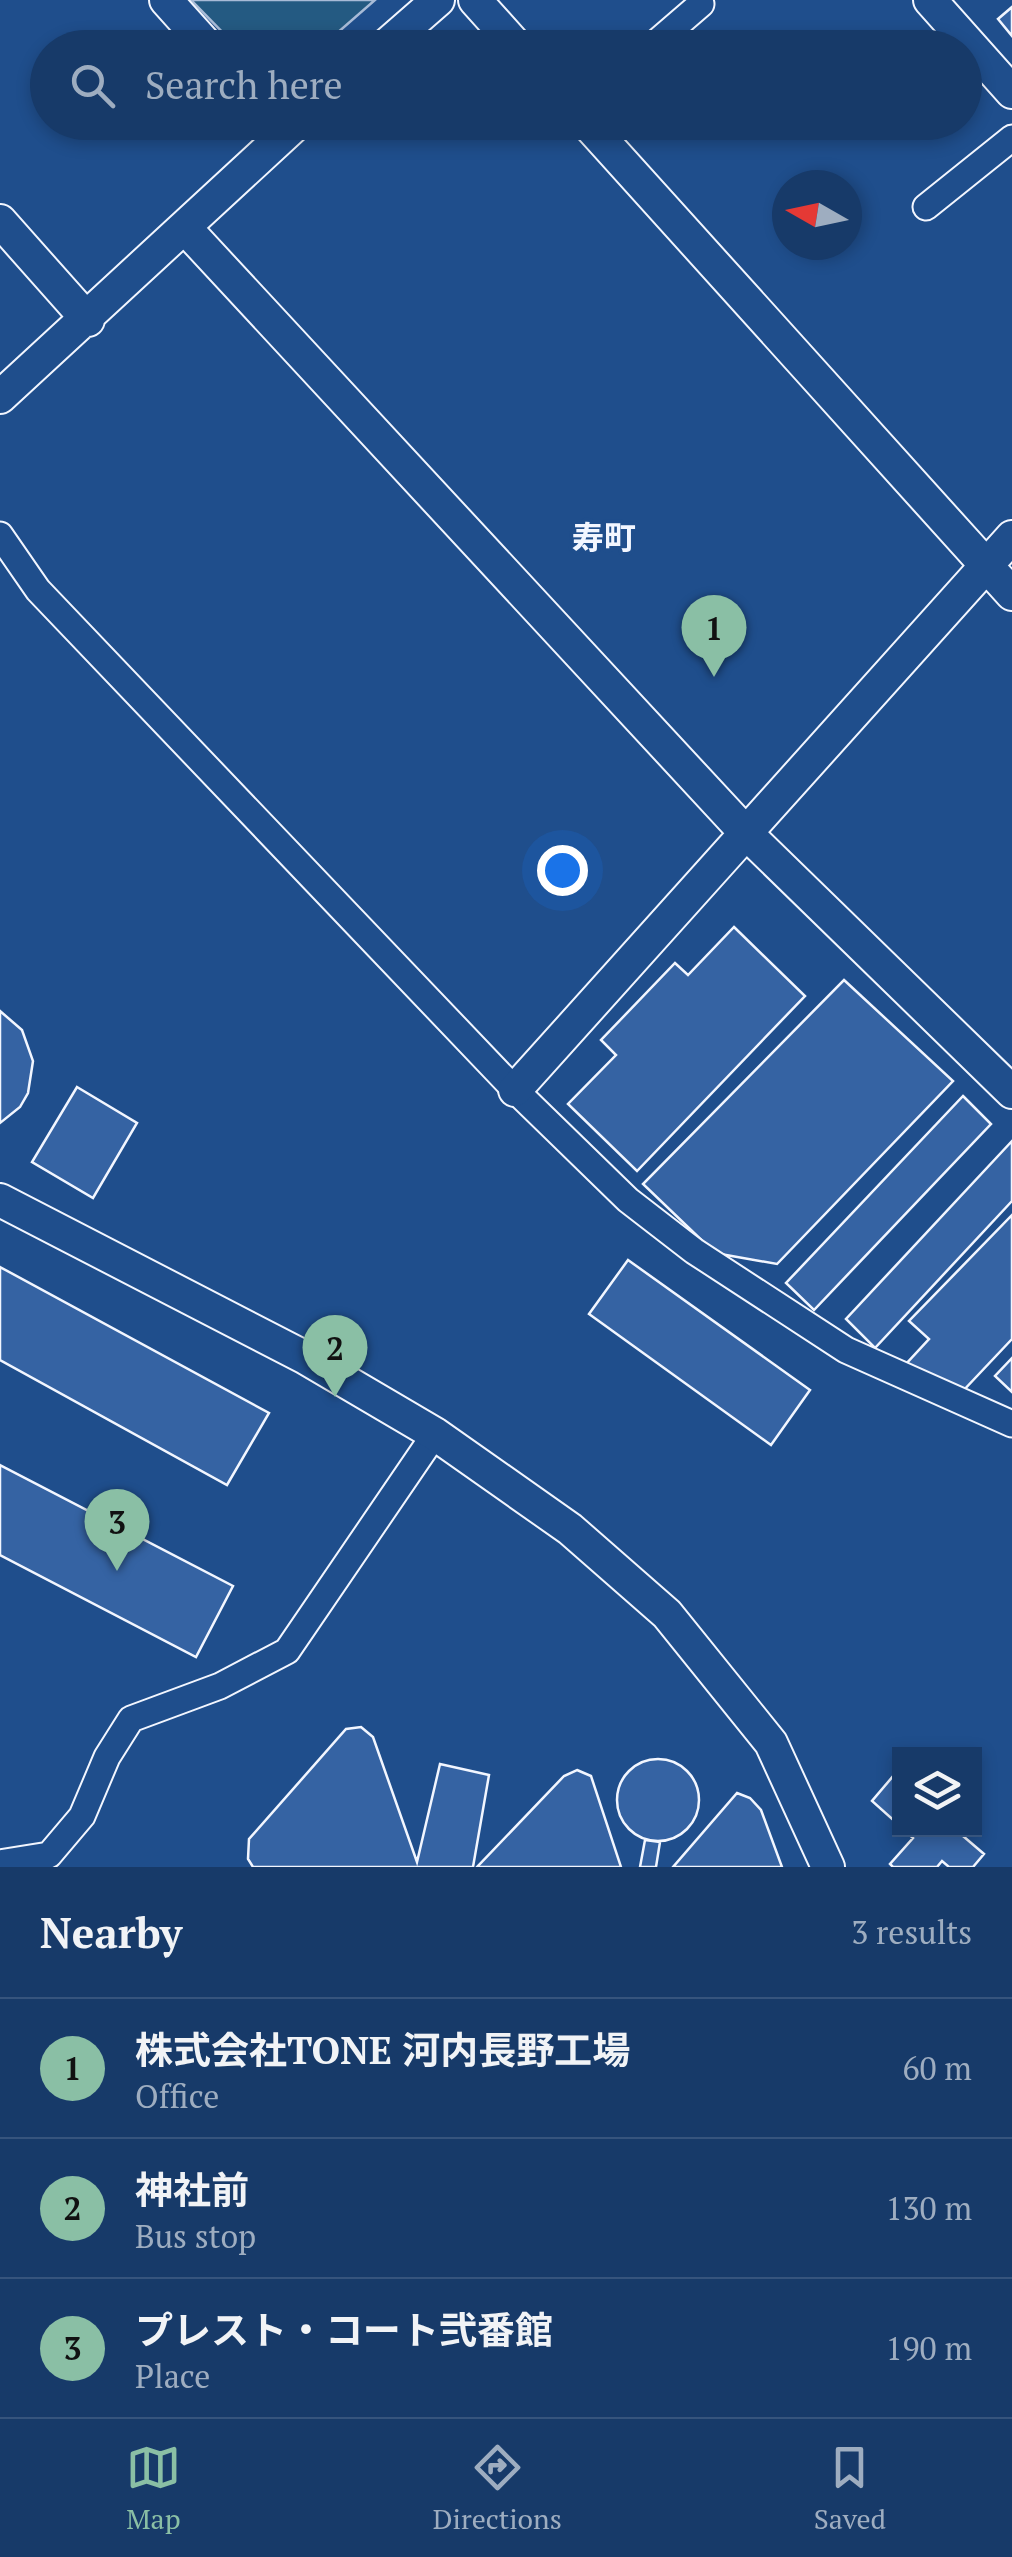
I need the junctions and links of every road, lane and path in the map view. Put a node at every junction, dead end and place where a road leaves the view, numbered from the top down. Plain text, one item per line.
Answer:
1 (166, 0) edge
2 (438, 0) edge
3 (476, 0) edge
4 (930, 0) edge
5 (701, 4) dead end
6 (193, 30) edge
7 (404, 30) edge
8 (502, 30) edge
9 (671, 30) edge
10 (957, 30) edge
11 (982, 58) edge
12 (1012, 92) edge
13 (1012, 138) edge
14 (273, 140) edge
15 (602, 140) edge
16 (926, 207) dead end
17 (0, 221) edge
18 (186, 229) junction
19 (88, 320) junction
20 (0, 397) edge
21 (0, 536) edge
22 (1012, 537) edge
23 (985, 567) junction
24 (1012, 594) edge
25 (744, 831) junction
26 (515, 1090) junction
27 (1012, 1092) edge
28 (0, 1200) edge
29 (1012, 1424) edge
30 (435, 1434) junction
31 (0, 1863) edge
32 (828, 1867) edge

1 - 6 street
2 - 7 street
3 - 8 street
4 - 10 street
5 - 9 street
11 - 12 street
13 - 16 street
14 - 18 street
15 - 23 street
17 - 19 street
18 - 19 street
18 - 25 street
19 - 20 street
21 - 26 street
22 - 23 street
23 - 24 street
23 - 25 street
25 - 26 street
25 - 27 street
26 - 29 street
28 - 30 street
30 - 31 street
30 - 32 street

